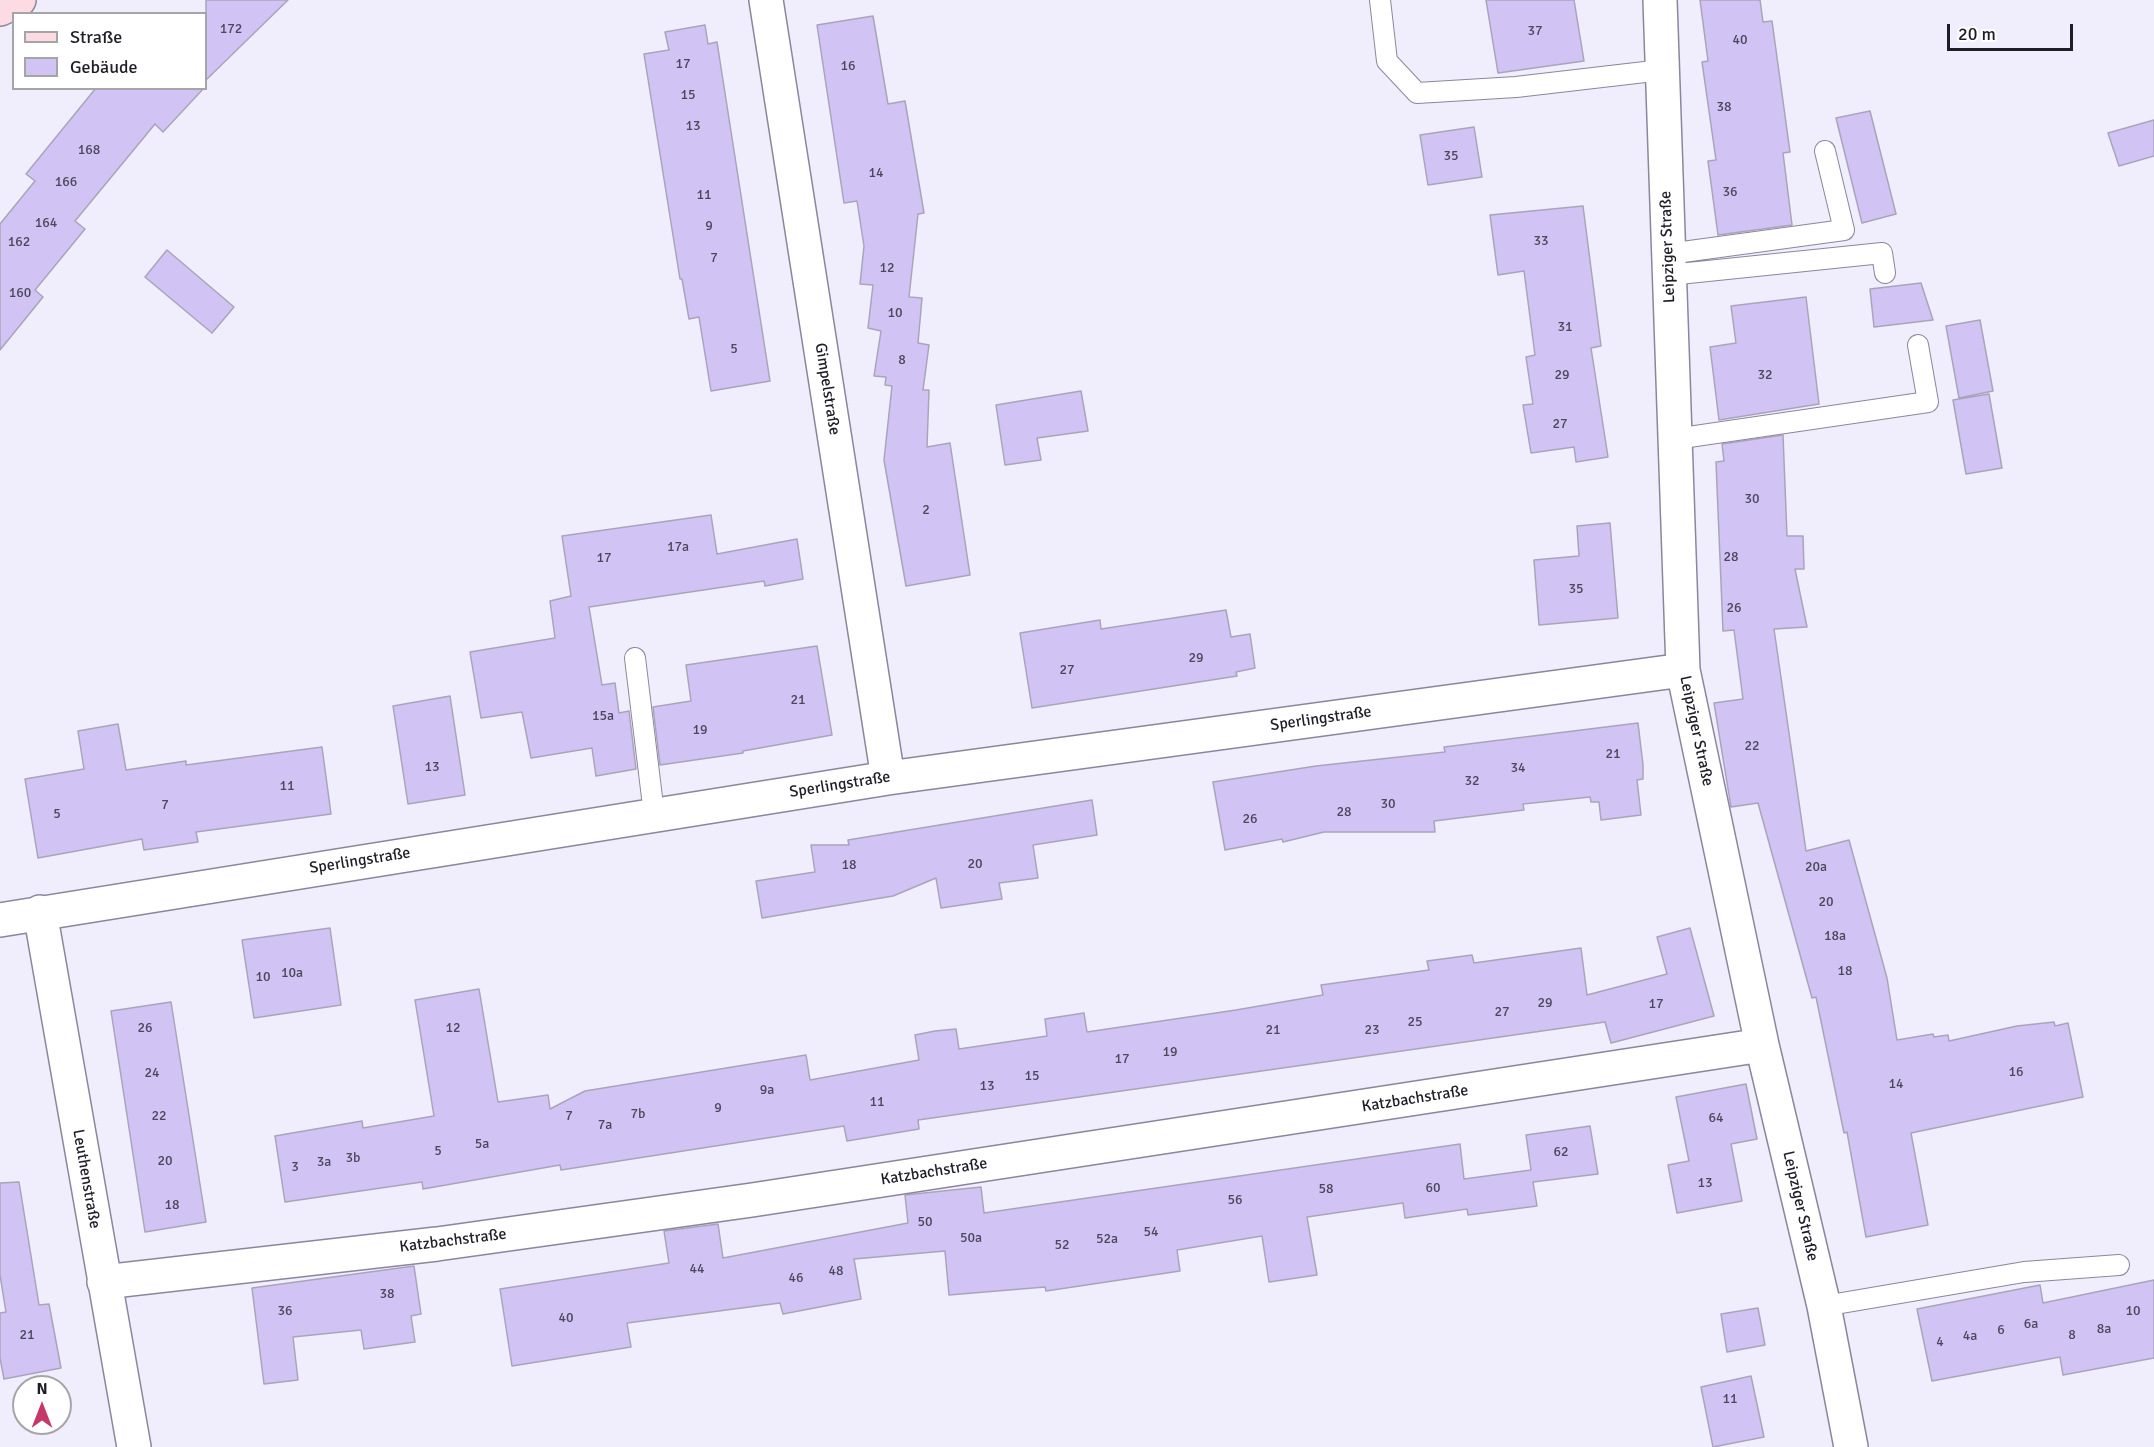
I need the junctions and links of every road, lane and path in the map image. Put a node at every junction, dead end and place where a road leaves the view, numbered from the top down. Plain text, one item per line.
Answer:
1 (19, 0) edge
2 (766, 0) edge
3 (1380, 0) edge
4 (1659, 0) edge
5 (0, 9) edge
6 (1662, 70) junction
7 (1825, 152) dead end
8 (1669, 265) junction
9 (1885, 273) dead end
10 (1918, 345) dead end
11 (1675, 439) junction
12 (635, 658) dead end
13 (1683, 670) junction
14 (888, 778) junction
15 (654, 814) junction
16 (40, 912) junction
17 (0, 920) edge
18 (1762, 1045) junction
19 (2119, 1266) dead end
20 (104, 1282) junction
21 (1824, 1306) junction
22 (134, 1447) edge
23 (1851, 1447) edge

1 - 5 street
2 - 14 street, Gimpelstraße
3 - 6 lane
4 - 6 street, Leipziger Straße
6 - 8 street, Leipziger Straße
7 - 8 lane
8 - 9 lane
8 - 11 street, Leipziger Straße
10 - 11 lane
11 - 13 street, Leipziger Straße
12 - 15 lane
13 - 14 street, Sperlingstraße
13 - 18 street, Leipziger Straße
14 - 15 street, Sperlingstraße
15 - 16 street, Sperlingstraße
16 - 17 street, Sperlingstraße
16 - 20 street, Leuthenstraße
18 - 20 street, Katzbachstraße
18 - 21 street, Leipziger Straße
19 - 21 lane
20 - 22 street, Leuthenstraße
21 - 23 street, Leipziger Straße

